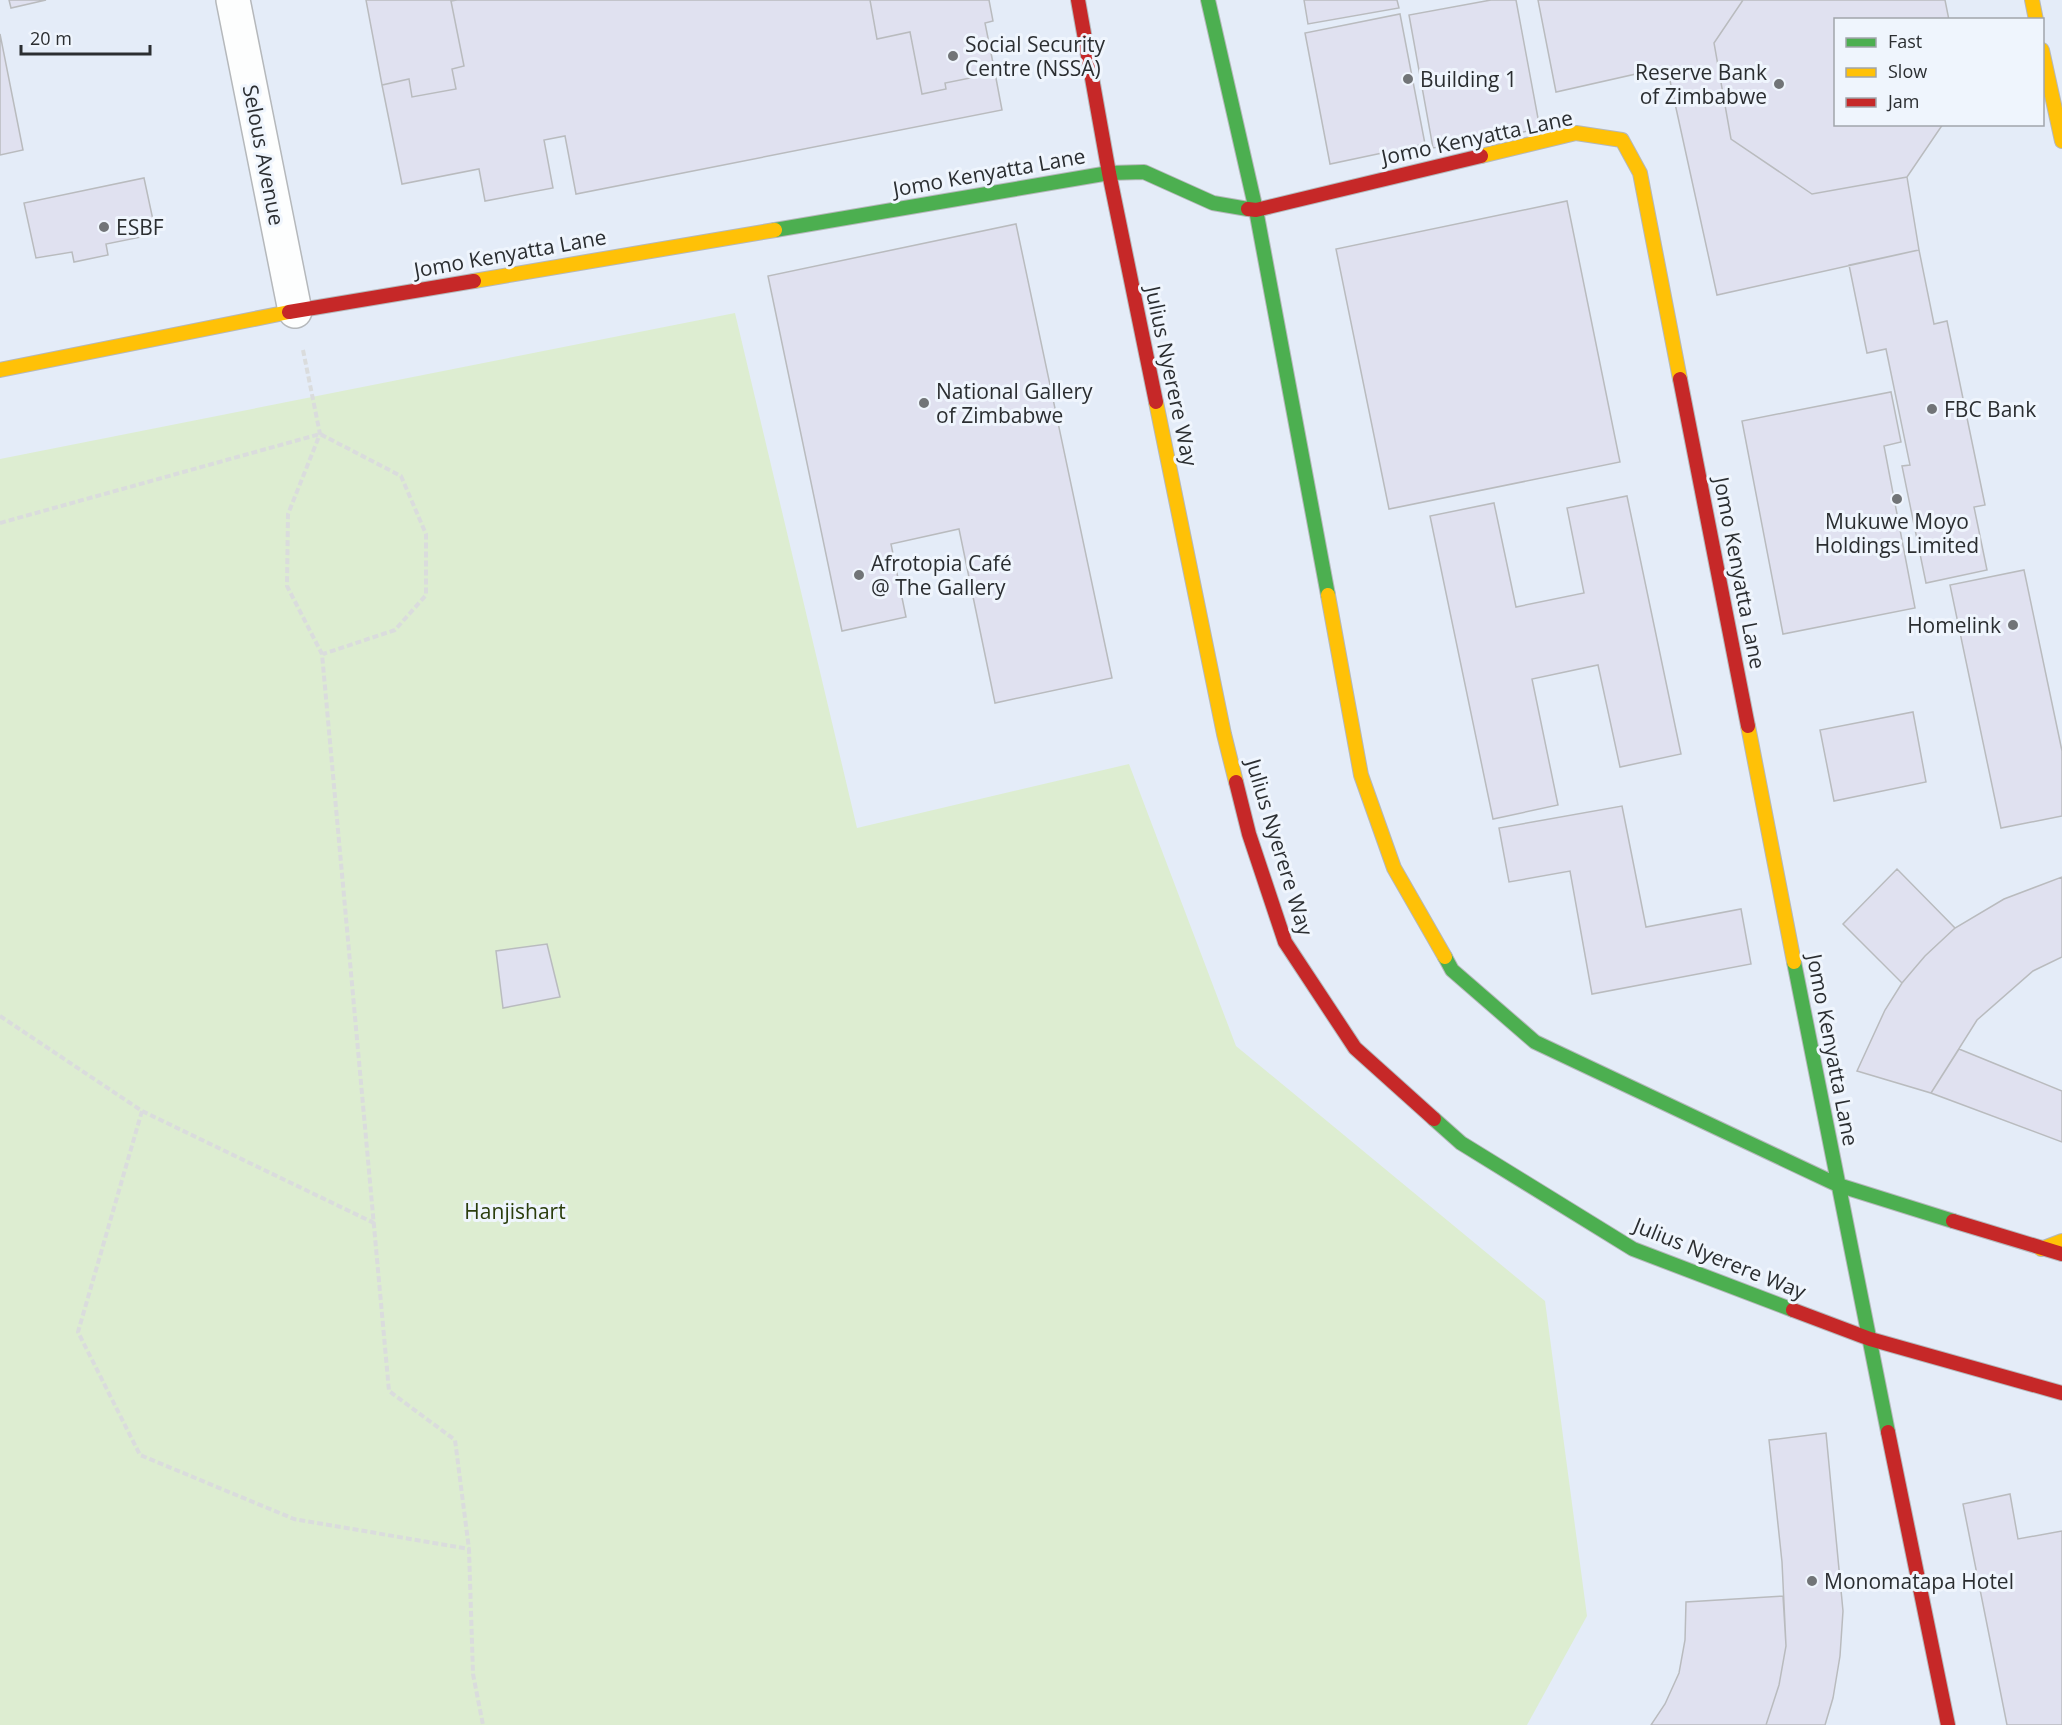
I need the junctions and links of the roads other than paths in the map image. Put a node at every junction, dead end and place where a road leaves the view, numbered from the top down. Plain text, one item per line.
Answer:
1 (233, 0) edge
2 (1078, 0) edge
3 (1208, 0) edge
4 (2032, 0) edge
5 (2036, 18) edge
6 (2044, 55) edge
7 (2062, 141) edge
8 (1108, 173) junction
9 (1256, 210) junction
10 (295, 310) junction
11 (0, 370) edge
12 (1838, 1185) junction
13 (2062, 1241) edge
14 (2041, 1249) junction
15 (2062, 1254) edge
16 (1870, 1339) junction
17 (2062, 1393) edge
18 (1948, 1725) edge

1 - 10 street, Selous Avenue
2 - 8 main road, Julius Nyerere Way
3 - 9 main road
4 - 5 main road
6 - 7 main road
8 - 9 main road, Jomo Kenyatta Lane
8 - 10 main road, Jomo Kenyatta Lane
8 - 16 main road, Julius Nyerere Way
9 - 12 main road
9 - 12 main road, Jomo Kenyatta Lane
10 - 11 main road, Jomo Kenyatta Lane
12 - 14 main road
12 - 16 main road, Jomo Kenyatta Lane
13 - 14 main road
14 - 15 main road
16 - 17 main road, Julius Nyerere Way
16 - 18 main road, Jomo Kenyatta Lane

